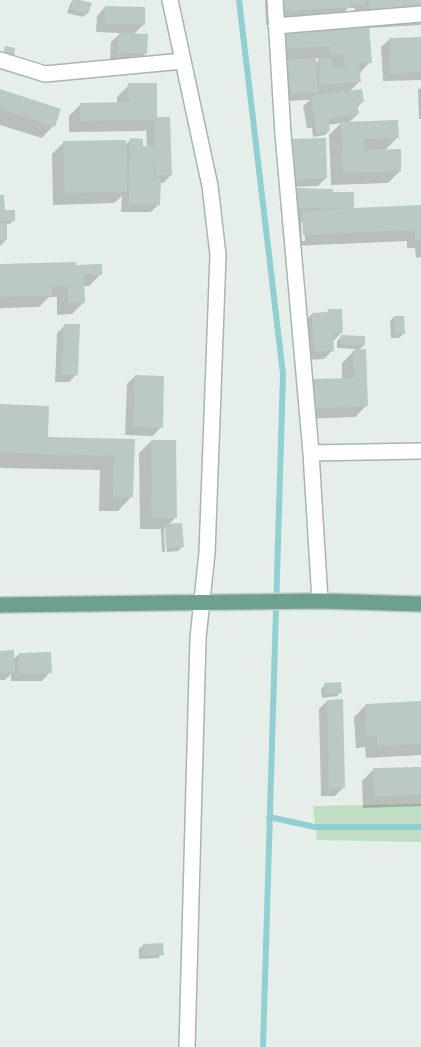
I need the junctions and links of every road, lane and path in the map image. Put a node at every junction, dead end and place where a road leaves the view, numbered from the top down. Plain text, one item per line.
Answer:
1 (170, 0) edge
2 (275, 0) edge
3 (421, 14) edge
4 (276, 26) junction
5 (0, 60) edge
6 (183, 61) junction
7 (421, 451) edge
8 (312, 453) junction
9 (315, 601) junction
10 (202, 603) junction
11 (421, 604) edge
12 (0, 605) edge
13 (188, 1047) edge

1 - 6 street
2 - 4 street
3 - 4 street
4 - 8 street
5 - 6 street
6 - 10 street
7 - 8 street
8 - 9 street
9 - 10 main road
9 - 11 main road
10 - 12 main road
10 - 13 street

